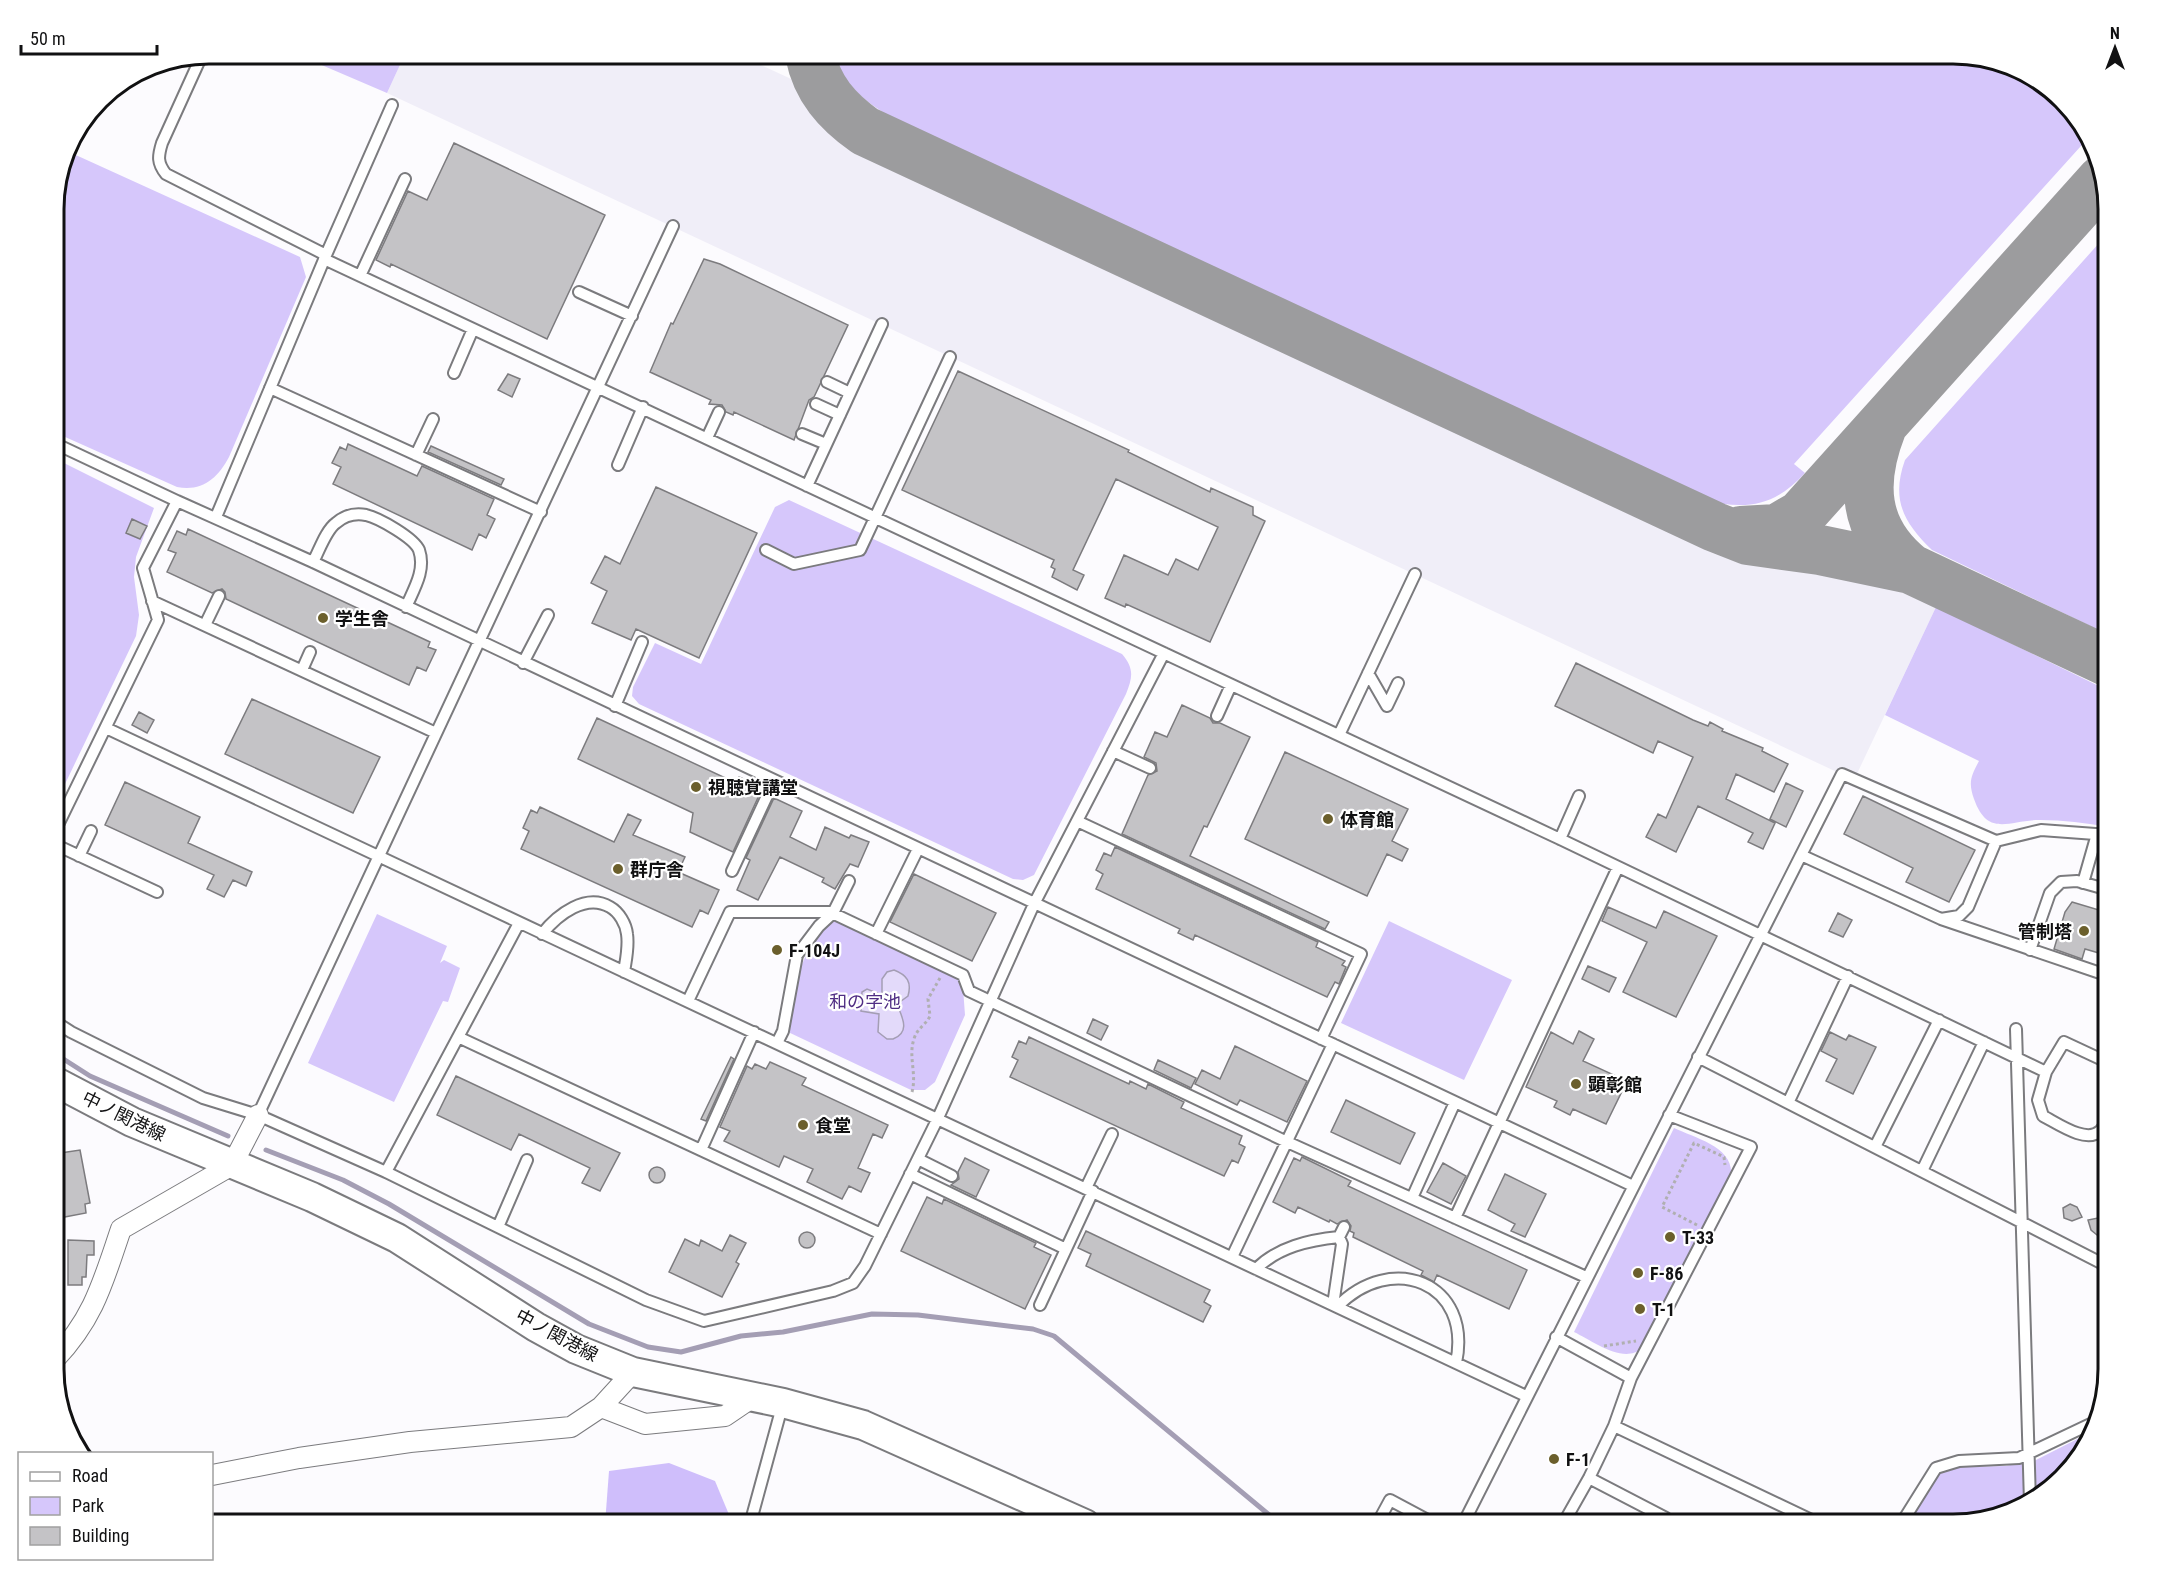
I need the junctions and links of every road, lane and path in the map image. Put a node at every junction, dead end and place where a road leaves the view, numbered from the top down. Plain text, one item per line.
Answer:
1 (198, 66) edge
2 (392, 105) dead end
3 (405, 179) dead end
4 (673, 226) dead end
5 (325, 257) junction
6 (360, 276) junction
7 (579, 292) dead end
8 (632, 316) junction
9 (882, 324) dead end
10 (474, 329) junction
11 (950, 357) dead end
12 (454, 374) dead end
13 (827, 382) dead end
14 (599, 387) junction
15 (270, 388) junction
16 (850, 393) junction
17 (816, 404) dead end
18 (643, 407) junction
19 (719, 412) dead end
20 (840, 415) junction
21 (433, 419) dead end
22 (802, 434) dead end
23 (707, 438) junction
24 (826, 444) junction
25 (65, 448) edge
26 (416, 455) junction
27 (618, 465) dead end
28 (807, 486) junction
29 (177, 501) junction
30 (541, 512) junction
31 (216, 518) junction
32 (875, 518) junction
33 (766, 550) dead end
34 (312, 562) junction
35 (1415, 574) dead end
36 (219, 596) dead end
37 (152, 601) junction
38 (406, 606) junction
39 (548, 615) dead end
40 (205, 625) junction
41 (479, 642) junction
42 (642, 642) dead end
43 (310, 652) dead end
44 (1164, 653) junction
45 (523, 663) junction
46 (302, 670) junction
47 (1368, 673) junction
48 (1398, 684) dead end
49 (1231, 685) junction
50 (615, 706) junction
51 (1216, 716) dead end
52 (106, 728) junction
53 (436, 733) junction
54 (1339, 735) junction
55 (1113, 751) junction
56 (1150, 768) dead end
57 (774, 781) junction
58 (1579, 796) dead end
59 (65, 811) edge
60 (1077, 821) junction
61 (91, 831) dead end
62 (2097, 834) joint
63 (1560, 839) junction
64 (1996, 841) junction
65 (65, 849) edge
66 (918, 849) junction
67 (1801, 855) junction
68 (79, 856) junction
69 (379, 857) junction
70 (1618, 867) junction
71 (732, 871) dead end
72 (849, 881) dead end
73 (2084, 883) junction
74 (2098, 887) edge
75 (157, 892) dead end
76 (1034, 903) junction
77 (833, 913) junction
78 (1941, 919) junction
79 (519, 923) junction
80 (542, 933) junction
81 (1760, 933) junction
82 (876, 934) junction
83 (2030, 950) junction
84 (942, 965) junction
85 (624, 972) junction
86 (2098, 972) edge
87 (1848, 976) junction
88 (688, 1001) junction
89 (990, 1001) junction
90 (1939, 1020) junction
91 (65, 1028) edge
92 (2016, 1029) dead end
93 (754, 1032) junction
94 (458, 1037) junction
95 (1321, 1039) junction
96 (1984, 1042) junction
97 (777, 1043) junction
98 (1333, 1044) junction
99 (1698, 1057) junction
100 (2016, 1058) junction
101 (2098, 1058) edge
102 (2046, 1072) junction
103 (65, 1087) edge
104 (913, 1090) dead end
105 (1455, 1102) junction
106 (1788, 1103) junction
107 (258, 1115) junction
108 (1669, 1115) junction
109 (938, 1118) junction
110 (1500, 1123) junction
111 (2098, 1132) edge
112 (1112, 1134) dead end
113 (1285, 1141) junction
114 (1875, 1147) junction
115 (701, 1150) junction
116 (918, 1159) junction
117 (527, 1160) dead end
118 (232, 1165) junction
119 (1923, 1171) junction
120 (386, 1172) junction
121 (910, 1174) junction
122 (1726, 1174) dead end
123 (952, 1176) dead end
124 (1633, 1186) junction
125 (1089, 1189) junction
126 (1412, 1198) junction
127 (1455, 1218) junction
128 (2022, 1223) junction
129 (1700, 1226) dead end
130 (498, 1227) junction
131 (881, 1234) junction
132 (1066, 1249) junction
133 (1232, 1257) junction
134 (2098, 1261) edge
135 (1256, 1269) junction
136 (1586, 1278) junction
137 (1040, 1305) dead end
138 (1335, 1306) junction
139 (1556, 1337) junction
140 (1641, 1340) dead end
141 (1595, 1342) dead end
142 (65, 1348) edge
143 (1456, 1363) junction
144 (633, 1372) junction
145 (1630, 1378) junction
146 (1526, 1396) junction
147 (753, 1397) junction
148 (783, 1403) junction
149 (601, 1407) junction
150 (1614, 1426) junction
151 (2087, 1426) edge
152 (2028, 1455) junction
153 (213, 1475) edge
154 (1589, 1478) junction
155 (2030, 1492) edge
156 (753, 1514) edge
157 (1063, 1514) edge
158 (1385, 1514) edge
159 (1416, 1514) edge
160 (1468, 1514) edge
161 (1569, 1514) edge
162 (1658, 1514) edge
163 (1799, 1514) edge
164 (1907, 1514) edge

1 - 5 lane
2 - 5 lane
3 - 6 lane
4 - 8 lane
5 - 6 lane
5 - 15 lane
6 - 10 lane
7 - 8 lane
8 - 14 lane
9 - 16 lane
10 - 12 lane
10 - 14 lane
11 - 32 lane
13 - 16 lane
14 - 18 lane
14 - 30 lane
15 - 26 lane
15 - 31 lane
16 - 20 lane
17 - 20 lane
18 - 23 lane
18 - 27 lane
19 - 23 lane
20 - 24 lane
21 - 26 lane
22 - 24 lane
23 - 28 lane
24 - 28 lane
25 - 29 lane
26 - 30 lane
28 - 32 lane
29 - 31 lane
29 - 37 lane
30 - 41 lane
31 - 34 lane
32 - 33 lane
32 - 44 lane
34 - 38 lane
34 - 38 lane
35 - 47 lane
36 - 40 lane
37 - 40 lane
37 - 52 lane
38 - 41 lane
39 - 45 lane
40 - 46 lane
41 - 45 lane
41 - 53 lane
42 - 50 lane
43 - 46 lane
44 - 49 lane
44 - 55 lane
45 - 50 lane
46 - 53 lane
47 - 48 lane
47 - 54 lane
49 - 51 lane
49 - 54 lane
50 - 57 lane
52 - 59 lane
52 - 69 lane
53 - 69 lane
54 - 63 lane
55 - 56 lane
55 - 60 lane
57 - 66 lane
57 - 71 lane
58 - 63 lane
60 - 76 lane
60 - 95 lane
61 - 68 lane
62 - 64 lane
62 - 73 lane
63 - 70 lane
64 - 67 lane
64 - 78 lane
65 - 68 lane
66 - 76 lane
66 - 82 lane
67 - 78 lane
67 - 81 lane
68 - 75 lane
69 - 79 lane
69 - 107 lane
70 - 81 lane
70 - 110 lane
72 - 77 lane
73 - 74 lane
73 - 83 lane
76 - 89 lane
76 - 95 lane
77 - 82 lane
77 - 88 lane
77 - 97 lane
78 - 83 lane
79 - 80 lane
79 - 94 lane
80 - 85 lane
80 - 85 lane
81 - 87 lane
81 - 99 lane
82 - 84 lane
83 - 86 lane
84 - 89 lane
84 - 104 path
85 - 88 lane
87 - 90 lane
87 - 106 lane
88 - 93 lane
89 - 109 lane
89 - 113 lane
90 - 96 lane
90 - 114 lane
91 - 107 lane
92 - 100 lane
93 - 97 lane
93 - 115 lane
94 - 115 lane
94 - 120 lane
95 - 98 lane
96 - 100 lane
96 - 119 lane
97 - 109 lane
98 - 105 lane
98 - 113 lane
99 - 106 lane
99 - 108 lane
100 - 102 lane
100 - 128 lane
101 - 102 lane
102 - 111 lane
103 - 118 main road, 中ノ関港線
105 - 110 lane
105 - 126 lane
106 - 114 lane
107 - 118 street
107 - 120 lane
108 - 124 lane
108 - 145 lane
109 - 116 lane
109 - 125 lane
110 - 124 lane
110 - 127 lane
112 - 125 lane
113 - 126 lane
113 - 133 lane
114 - 119 lane
115 - 131 lane
116 - 121 lane
116 - 123 lane
117 - 130 lane
118 - 142 street
118 - 144 main road, 中ノ関港線
119 - 128 lane
120 - 130 lane
121 - 131 lane
121 - 132 lane
122 - 129 path
124 - 136 lane
125 - 132 lane
125 - 133 lane
126 - 127 lane
127 - 136 lane
128 - 134 lane
128 - 152 lane
130 - 131 lane
132 - 137 lane
133 - 135 lane
135 - 138 lane
135 - 138 lane
136 - 139 lane
138 - 143 lane
138 - 143 lane
139 - 145 lane
139 - 146 lane
140 - 141 path
143 - 146 lane
144 - 147 main road, 中ノ関港線
144 - 149 street
145 - 150 lane
146 - 160 lane
147 - 148 main road, 中ノ関港線
147 - 149 street
148 - 156 lane
148 - 157 main road, 中ノ関港線
149 - 153 street
150 - 154 lane
150 - 163 lane
151 - 152 lane
152 - 155 lane
152 - 164 lane
154 - 161 lane
154 - 162 lane
158 - 159 lane

